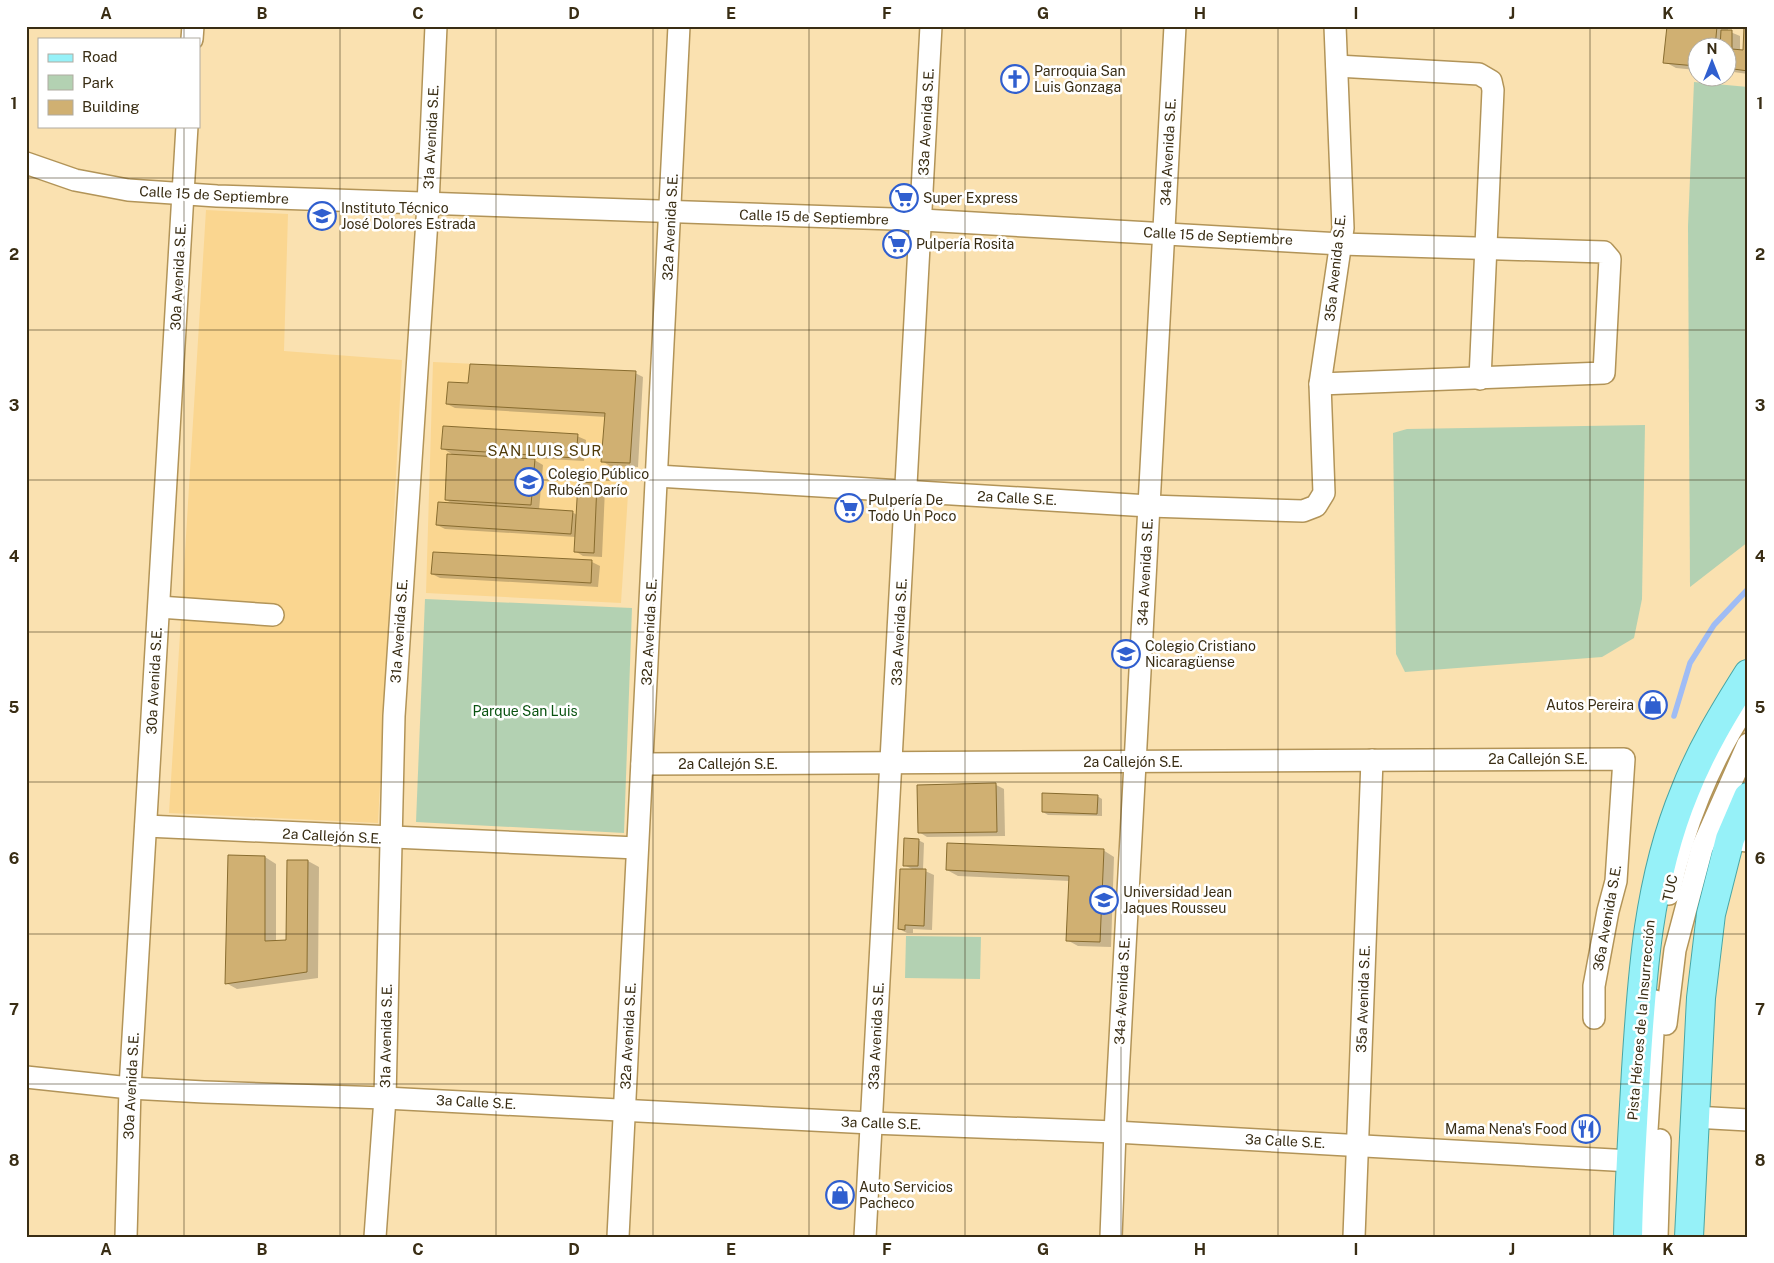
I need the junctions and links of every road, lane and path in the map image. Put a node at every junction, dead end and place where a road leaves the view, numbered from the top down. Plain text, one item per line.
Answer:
1 (436, 26) edge
2 (679, 26) edge
3 (931, 26) edge
4 (1175, 26) edge
5 (1335, 26) edge
6 (1337, 66) junction
7 (187, 128) edge
8 (26, 163) edge
9 (183, 194) junction
10 (428, 205) junction
11 (671, 213) junction
12 (922, 220) junction
13 (1164, 233) junction
14 (1340, 244) junction
15 (1484, 249) junction
16 (1480, 379) junction
17 (1320, 384) junction
18 (657, 476) junction
19 (906, 492) junction
20 (1149, 506) junction
21 (1316, 506) joint
22 (159, 607) junction
23 (273, 616) dead end
24 (1748, 674) edge
25 (1748, 703) edge
26 (1748, 744) edge
27 (1624, 759) joint
28 (1372, 760) junction
29 (1135, 762) junction
30 (891, 763) junction
31 (642, 764) junction
32 (1748, 797) edge
33 (146, 826) junction
34 (391, 838) junction
35 (1739, 840) edge
36 (637, 848) junction
37 (1594, 1018) dead end
38 (26, 1077) edge
39 (130, 1088) junction
40 (385, 1098) junction
41 (624, 1110) junction
42 (1694, 1117) junction
43 (1748, 1120) edge
44 (871, 1123) junction
45 (1115, 1132) junction
46 (1358, 1145) junction
47 (1631, 1161) junction
48 (126, 1237) edge
49 (375, 1237) edge
50 (618, 1237) edge
51 (865, 1237) edge
52 (1111, 1237) edge
53 (1354, 1237) edge
54 (1628, 1237) edge
55 (1641, 1237) edge
56 (1657, 1237) edge
57 (1689, 1237) edge

1 - 10 street, 31a Avenida S.E.
2 - 11 street, 32a Avenida S.E.
3 - 12 street, 33a Avenida S.E.
4 - 13 street, 34a Avenida S.E.
5 - 6 street, 35a Avenida S.E.
6 - 14 street, 35a Avenida S.E.
6 - 15 street
7 - 9 street, 30a Avenida S.E.
8 - 9 street, Calle 15 de Septiembre
9 - 10 street, Calle 15 de Septiembre
9 - 22 street, 30a Avenida S.E.
10 - 11 street, Calle 15 de Septiembre
10 - 34 street, 31a Avenida S.E.
11 - 12 street, Calle 15 de Septiembre
11 - 18 street, 32a Avenida S.E.
12 - 13 street, Calle 15 de Septiembre
12 - 19 street, 33a Avenida S.E.
13 - 14 street, Calle 15 de Septiembre
13 - 20 street, 34a Avenida S.E.
14 - 15 street, Calle 15 de Septiembre
14 - 17 street, 35a Avenida S.E.
15 - 16 street
15 - 16 street, Calle 15 de Septiembre
16 - 17 street
17 - 21 street, 35a Avenida S.E.
18 - 19 street, 2a Calle S.E.
18 - 31 street, 32a Avenida S.E.
19 - 20 street, 2a Calle S.E.
19 - 30 street, 33a Avenida S.E.
20 - 21 street, 2a Calle S.E.
20 - 29 street, 34a Avenida S.E.
22 - 23 street
22 - 33 street, 30a Avenida S.E.
24 - 47 main road, Pista Héroes de la Insurrección
25 - 55 street, TUC
26 - 56 street, TUC
27 - 28 street, 2a Callejón S.E.
27 - 37 street, 36a Avenida S.E.
28 - 29 street, 2a Callejón S.E.
28 - 46 street, 35a Avenida S.E.
29 - 30 street, 2a Callejón S.E.
29 - 45 street, 34a Avenida S.E.
30 - 31 street, 2a Callejón S.E.
30 - 44 street, 33a Avenida S.E.
31 - 36 street, 32a Avenida S.E.
32 - 35 main road
33 - 34 street, 2a Callejón S.E.
33 - 39 street, 30a Avenida S.E.
34 - 36 street, 2a Callejón S.E.
34 - 40 street, 31a Avenida S.E.
35 - 42 main road
36 - 41 street, 32a Avenida S.E.
38 - 39 street, 3a Calle S.E.
39 - 40 street, 3a Calle S.E.
39 - 48 street, 30a Avenida S.E.
40 - 41 street, 3a Calle S.E.
40 - 49 street, 31a Avenida S.E.
41 - 44 street, 3a Calle S.E.
41 - 50 street, 32a Avenida S.E.
42 - 43 street
42 - 57 main road
44 - 45 street, 3a Calle S.E.
44 - 51 street, 33a Avenida S.E.
45 - 46 street, 3a Calle S.E.
45 - 52 street, 34a Avenida S.E.
46 - 47 street, 3a Calle S.E.
46 - 53 street, 35a Avenida S.E.
47 - 54 main road, Pista Héroes de la Insurrección

